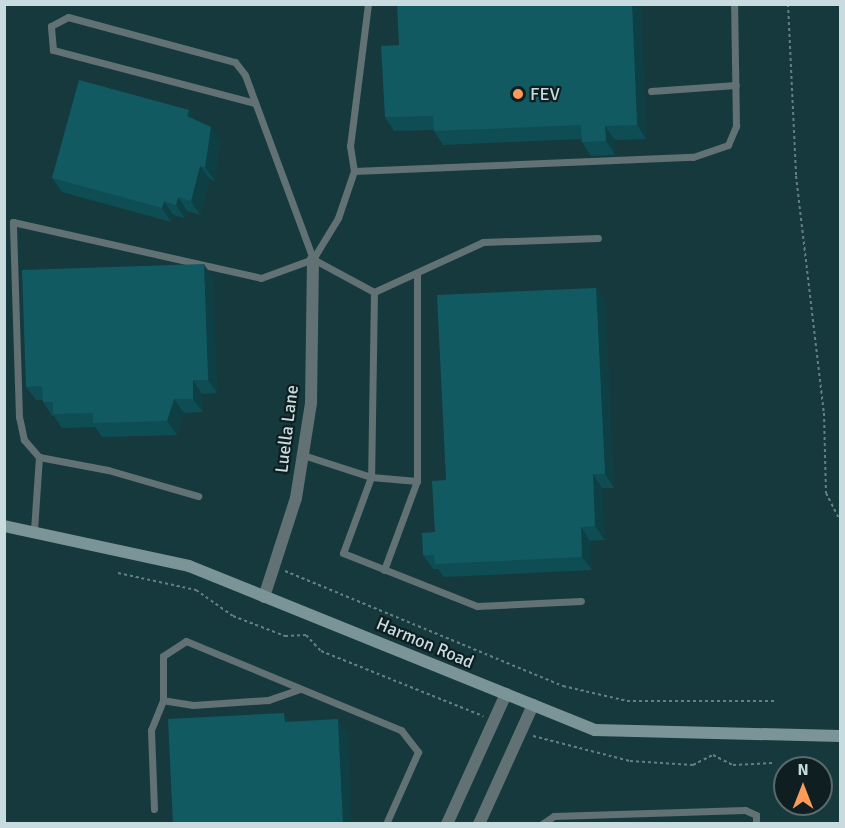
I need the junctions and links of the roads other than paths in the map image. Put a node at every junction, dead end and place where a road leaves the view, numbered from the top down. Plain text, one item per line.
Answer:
1 (368, 4) edge
2 (734, 4) edge
3 (736, 85) junction
4 (651, 91) dead end
5 (255, 103) junction
6 (354, 171) junction
7 (598, 238) dead end
8 (313, 259) junction
9 (417, 273) junction
10 (374, 292) junction
11 (303, 455) junction
12 (39, 457) junction
13 (371, 477) junction
14 (417, 481) junction
15 (198, 496) dead end
16 (4, 526) edge
17 (34, 530) junction
18 (384, 570) junction
19 (264, 597) junction
20 (581, 601) dead end
21 (300, 689) junction
22 (506, 694) junction
23 (164, 700) junction
24 (533, 705) junction
25 (840, 736) edge
26 (154, 808) dead end
27 (386, 824) edge
28 (447, 824) edge
29 (479, 824) edge
30 (542, 824) edge
31 (756, 824) edge

1 - 6 lane
2 - 3 lane
3 - 4 lane
3 - 6 lane
5 - 5 lane
5 - 8 lane
6 - 8 lane
7 - 9 lane
8 - 10 lane
8 - 11 street, Luella Lane
8 - 12 lane
9 - 10 lane
9 - 14 lane
10 - 13 lane
11 - 13 lane
11 - 19 street, Luella Lane
12 - 15 lane
12 - 17 lane
13 - 14 lane
13 - 18 lane
14 - 18 lane
16 - 17 street, Harmon Road
17 - 19 street, Harmon Road
18 - 20 lane
19 - 22 street, Harmon Road
21 - 23 lane
21 - 23 lane
21 - 27 lane
22 - 24 street, Harmon Road
22 - 28 street
23 - 26 lane
24 - 25 street, Harmon Road
24 - 29 street
30 - 31 lane

